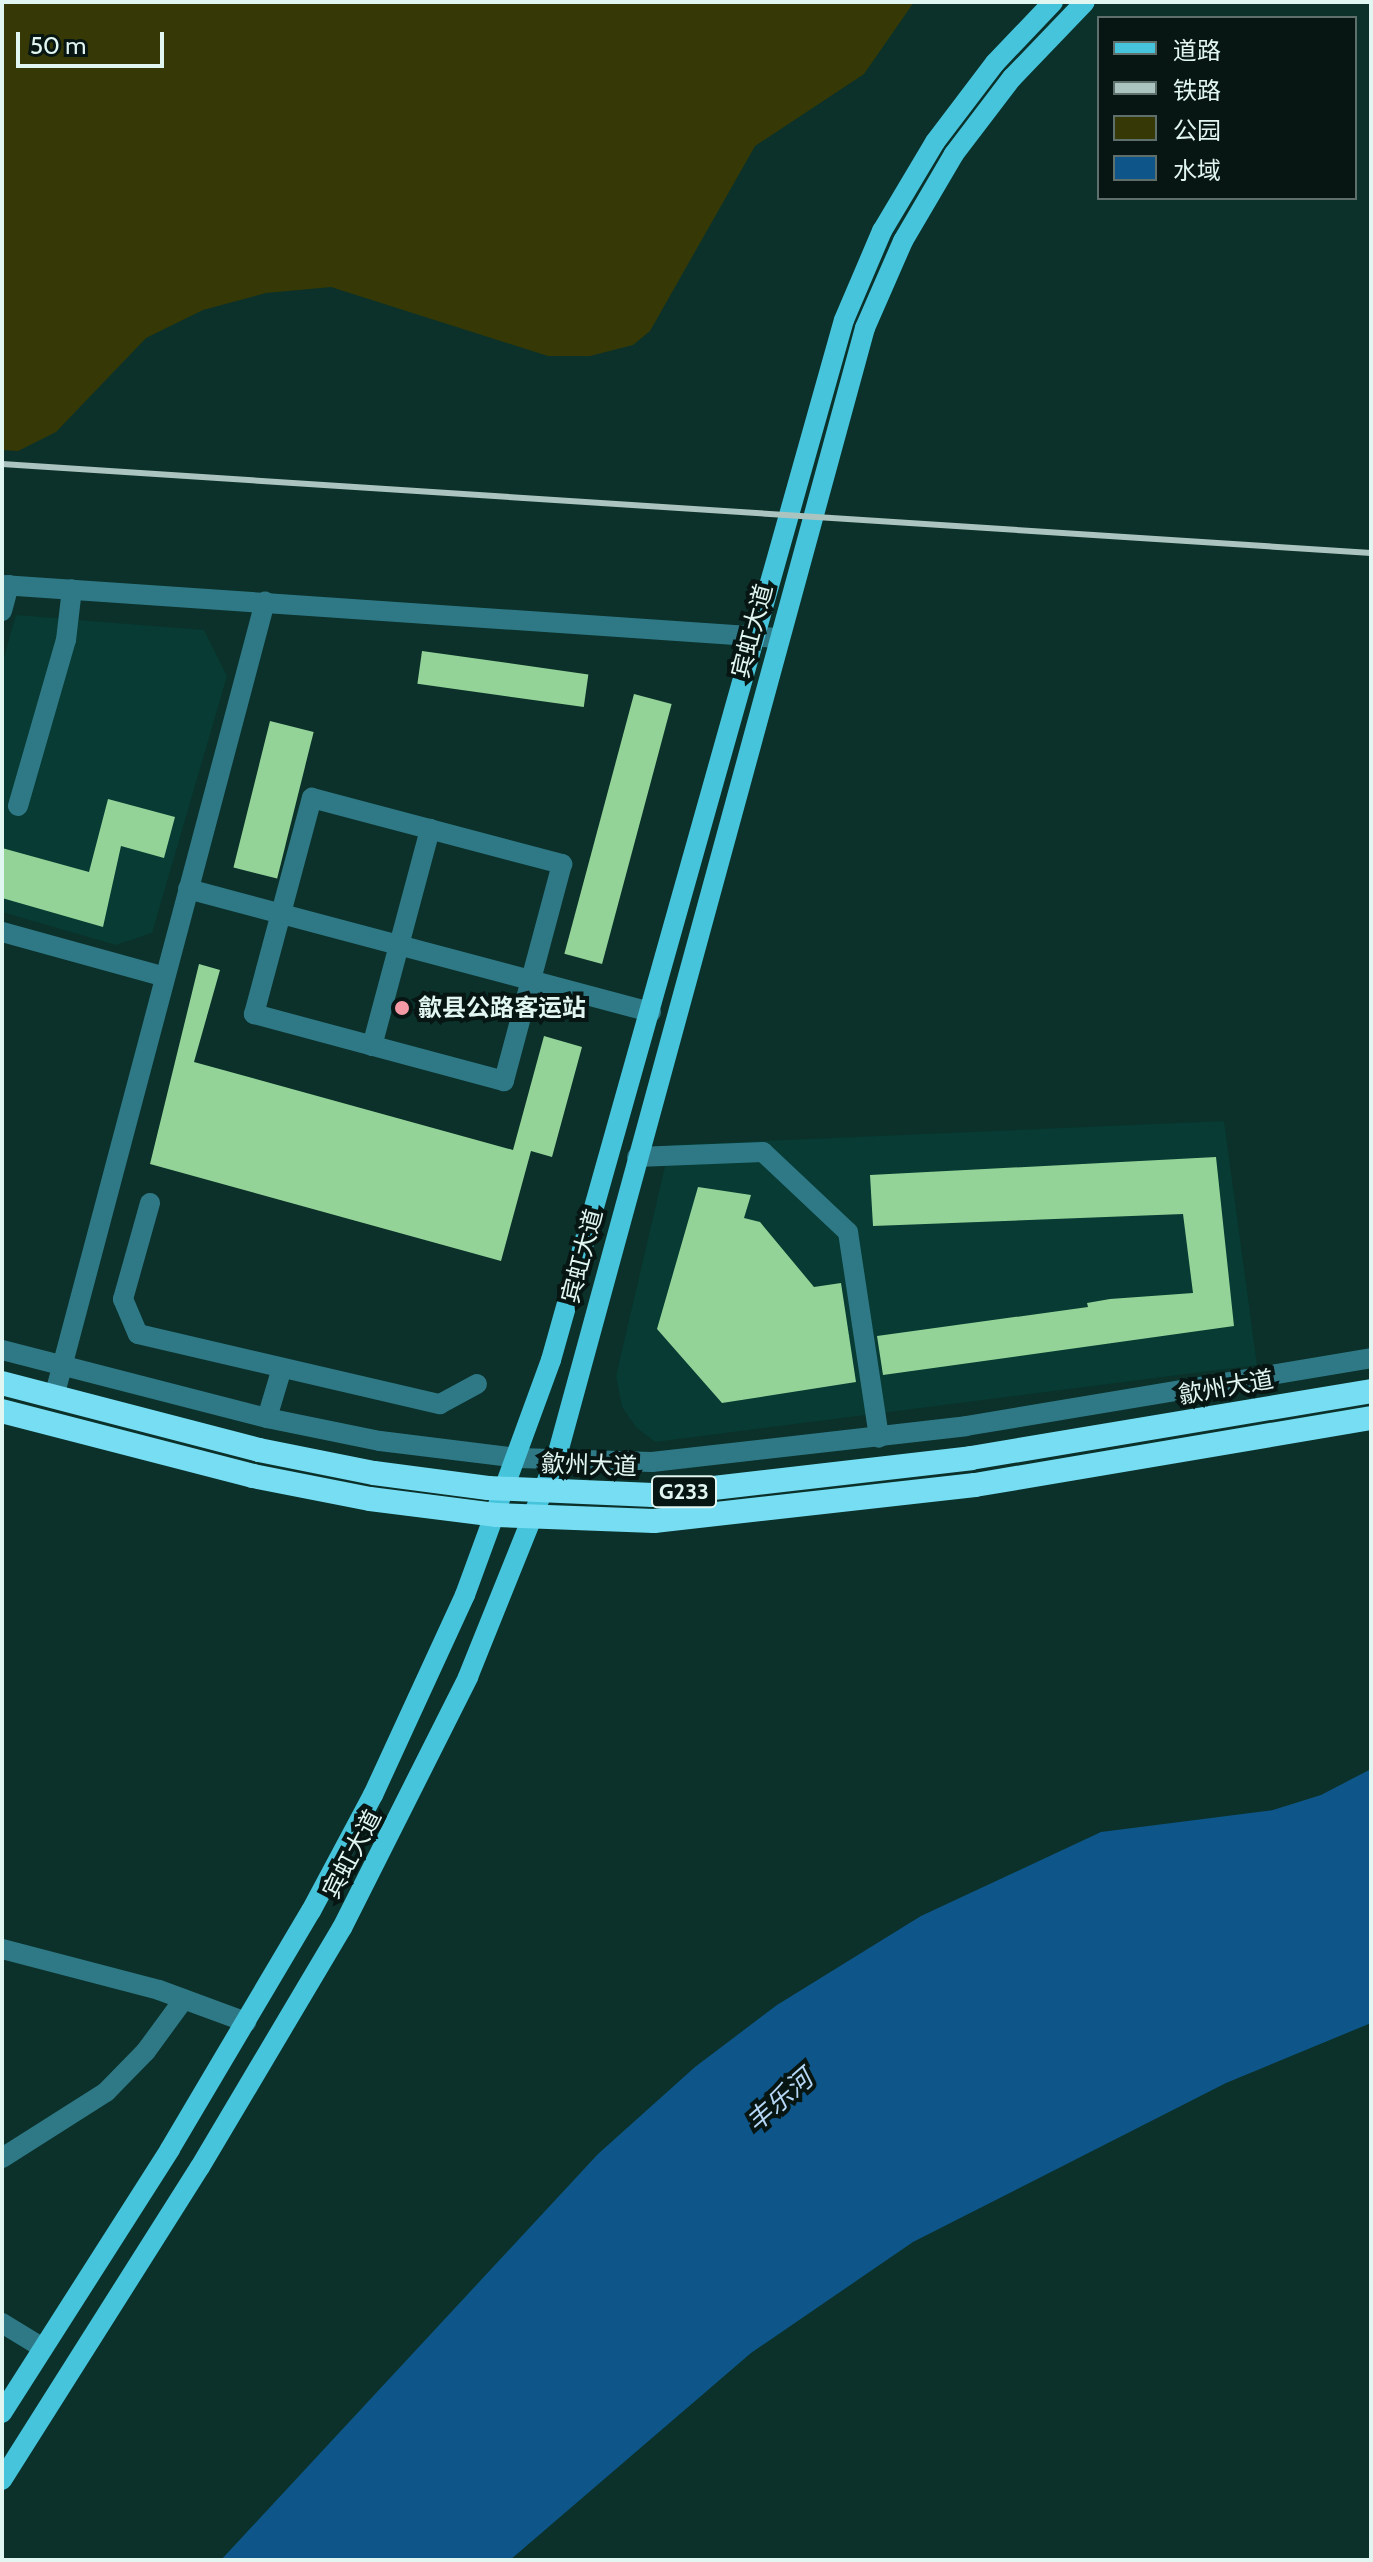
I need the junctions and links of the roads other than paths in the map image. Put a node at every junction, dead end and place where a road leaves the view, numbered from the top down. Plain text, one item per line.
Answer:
1 (1053, 2) edge
2 (1085, 2) edge
3 (6, 585) edge
4 (72, 589) junction
5 (265, 602) junction
6 (2, 611) edge
7 (755, 634) junction
8 (778, 638) junction
9 (18, 806) dead end
10 (430, 829) junction
11 (188, 889) junction
12 (281, 913) junction
13 (2, 932) edge
14 (399, 945) junction
15 (165, 977) junction
16 (531, 980) junction
17 (651, 1012) junction
18 (372, 1046) junction
19 (637, 1157) junction
20 (150, 1203) dead end
21 (2, 1350) edge
22 (1371, 1358) edge
23 (63, 1365) junction
24 (282, 1368) junction
25 (2, 1383) edge
26 (477, 1384) dead end
27 (1371, 1391) edge
28 (54, 1397) junction
29 (2, 1411) edge
30 (267, 1418) junction
31 (1371, 1418) edge
32 (879, 1438) junction
33 (518, 1458) junction
34 (555, 1460) junction
35 (506, 1489) junction
36 (543, 1492) junction
37 (497, 1515) junction
38 (534, 1518) junction
39 (2, 1949) edge
40 (184, 1999) junction
41 (246, 2022) junction
42 (2, 2158) edge
43 (2, 2323) edge
44 (43, 2348) junction
45 (2, 2413) edge
46 (2, 2480) edge

1 - 7 main road, 宾虹大道
2 - 8 main road, 宾虹大道
3 - 4 street
3 - 6 street
4 - 5 street
4 - 9 street
5 - 7 street
5 - 11 street
7 - 8 street
7 - 17 main road, 宾虹大道
8 - 19 main road, 宾虹大道
10 - 12 street
10 - 14 street
10 - 16 street
11 - 12 street
11 - 15 street
12 - 14 street
12 - 18 street
13 - 15 street
14 - 16 street
14 - 18 street
15 - 23 street
16 - 17 street
16 - 18 street
17 - 33 main road, 宾虹大道
19 - 32 street
19 - 34 main road, 宾虹大道
20 - 24 street
21 - 23 street
22 - 32 street
23 - 28 street
23 - 30 street
24 - 26 street
24 - 30 street
25 - 28 highway, 歙州大道 / G233
27 - 36 highway, 歙州大道 / G233
28 - 35 highway, 歙州大道 / G233
29 - 37 highway, G233
30 - 33 street
31 - 38 highway, G233
32 - 34 street
33 - 34 street
33 - 35 main road, 宾虹大道
34 - 36 main road, 宾虹大道
35 - 36 highway, 歙州大道 / G233
35 - 37 main road, 宾虹大道
36 - 38 main road, 宾虹大道
37 - 38 highway, G233
37 - 41 main road, 宾虹大道
38 - 46 main road, 宾虹大道
39 - 40 street
40 - 41 street
40 - 42 street
41 - 44 main road, 宾虹大道
43 - 44 street
44 - 45 main road, 宾虹大道

